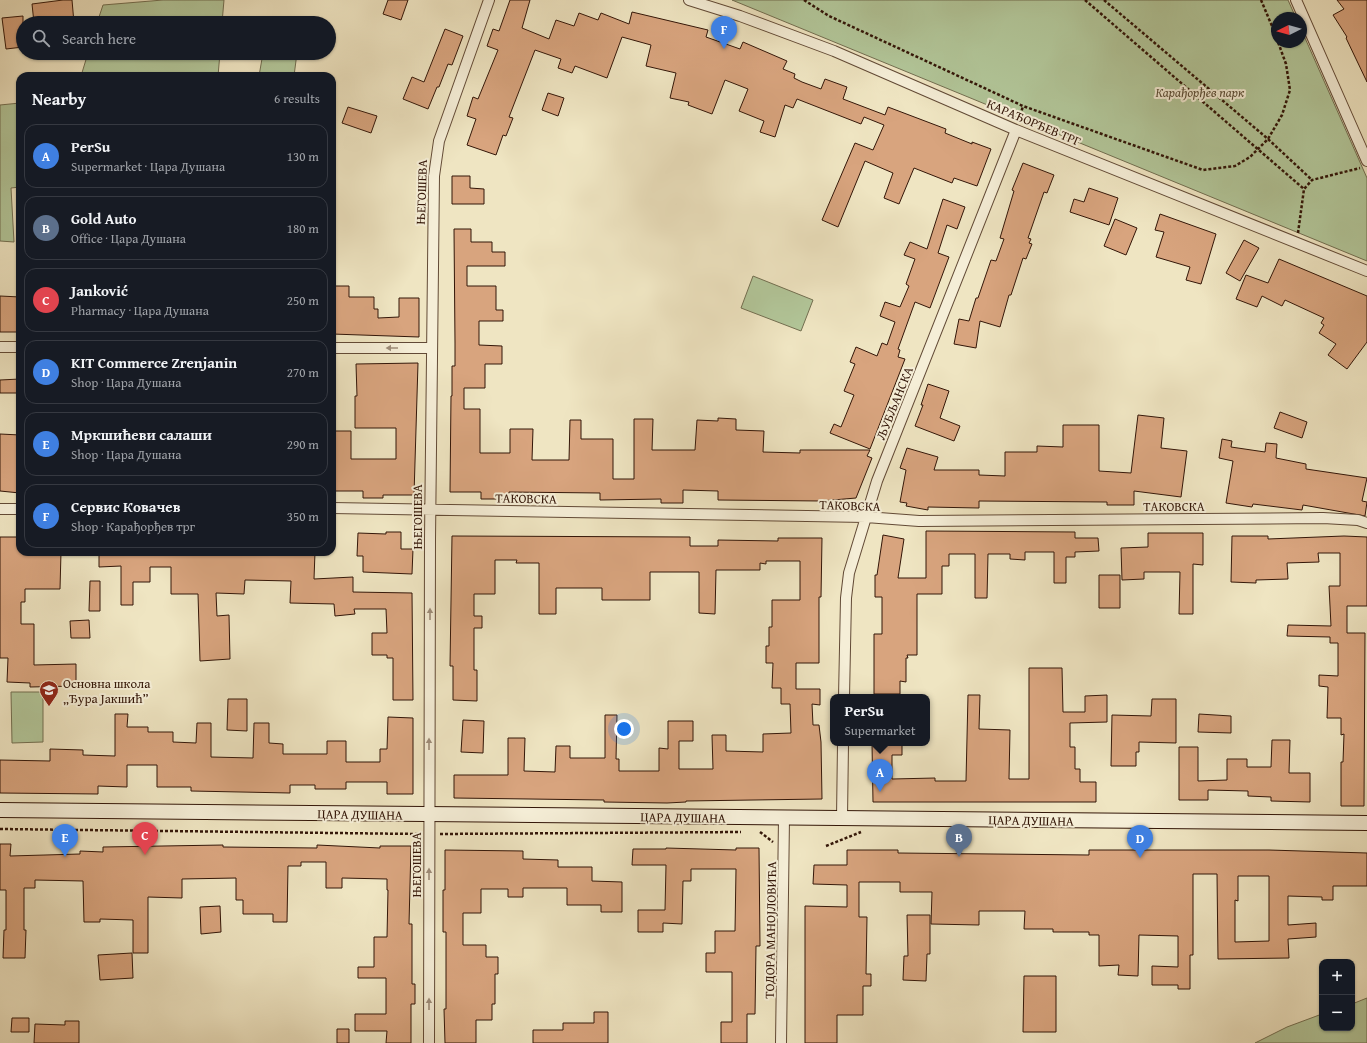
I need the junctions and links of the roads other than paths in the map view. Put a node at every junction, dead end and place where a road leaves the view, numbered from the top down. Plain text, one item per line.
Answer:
1 (489, 0) edge
2 (689, 0) edge
3 (1296, 0) edge
4 (1016, 130) junction
5 (1367, 161) edge
6 (1367, 271) edge
7 (0, 347) edge
8 (16, 347) edge
9 (336, 348) edge
10 (431, 348) junction
11 (336, 508) edge
12 (0, 509) edge
13 (16, 509) edge
14 (430, 509) junction
15 (866, 517) junction
16 (1367, 523) edge
17 (844, 694) edge
18 (843, 746) edge
19 (0, 810) edge
20 (429, 814) junction
21 (784, 818) junction
22 (842, 818) junction
23 (1367, 823) edge
24 (430, 1043) edge
25 (781, 1043) edge

1 - 10 street, ЊЕГОШЕВА
2 - 4 street, КАРАЂОРЂЕВ ТРГ
3 - 5 street
4 - 6 street, КАРАЂОРЂЕВ ТРГ
4 - 15 street, ЉУБЉАНСКА
7 - 8 street
10 -> 9 street
10 - 14 street, ЊЕГОШЕВА
11 - 14 street, ТАКОВСКА
12 - 13 street
14 - 15 street, ТАКОВСКА
20 -> 14 street, ЊЕГОШЕВА
15 - 16 street, ТАКОВСКА
15 - 17 street, ЉУБЉАНСКА
18 - 22 street
19 - 20 street, ЦАРА ДУШАНА
20 - 21 street, ЦАРА ДУШАНА
24 -> 20 street, ЊЕГОШЕВА
21 - 22 street, ЦАРА ДУШАНА
21 - 25 street, ТОДОРА МАНОЈЛОВИЋА
22 - 23 street, ЦАРА ДУШАНА

